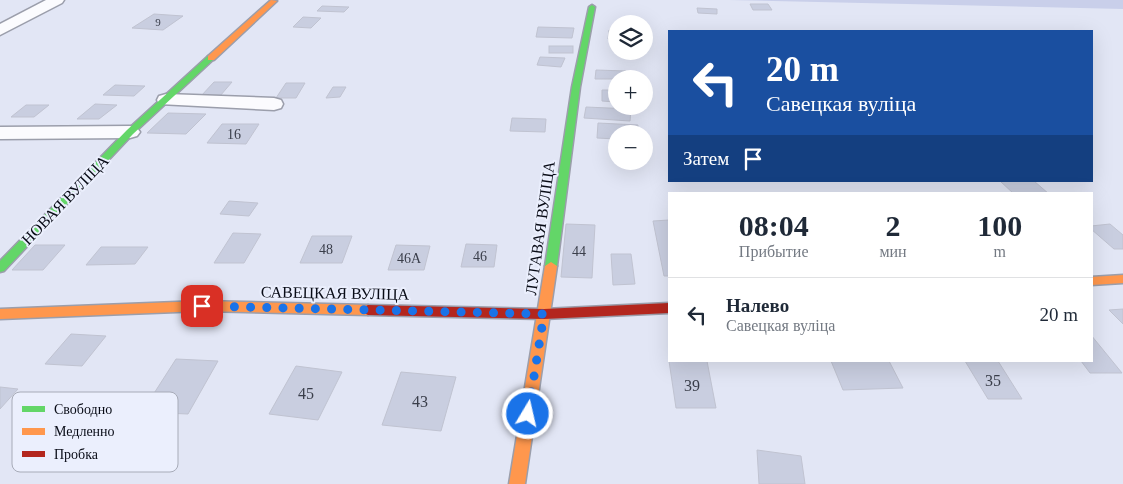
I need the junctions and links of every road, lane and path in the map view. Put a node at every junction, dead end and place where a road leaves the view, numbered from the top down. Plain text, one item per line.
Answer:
1 (57, 0) edge
2 (274, 2) dead end
3 (592, 7) dead end
4 (0, 30) edge
5 (166, 100) junction
6 (274, 104) dead end
7 (130, 132) junction
8 (0, 133) edge
9 (0, 268) edge
10 (1123, 279) edge
11 (1093, 281) edge
12 (668, 308) edge
13 (544, 314) junction
14 (3, 316) edge
15 (517, 484) edge

1 - 4 street
2 - 5 street, НОВАЯ ВУЛІЦА
3 - 13 street, ЛУГАВАЯ ВУЛІЦА
5 - 6 street
5 - 7 street, НОВАЯ ВУЛІЦА
7 - 8 street, НОВАЯ ВУЛІЦА
7 - 9 street, НОВАЯ ВУЛІЦА
10 - 11 street
12 - 13 street, САВЕЦКАЯ ВУЛІЦА
13 - 14 street, САВЕЦКАЯ ВУЛІЦА
13 - 15 street, ЛУГАВАЯ ВУЛІЦА

